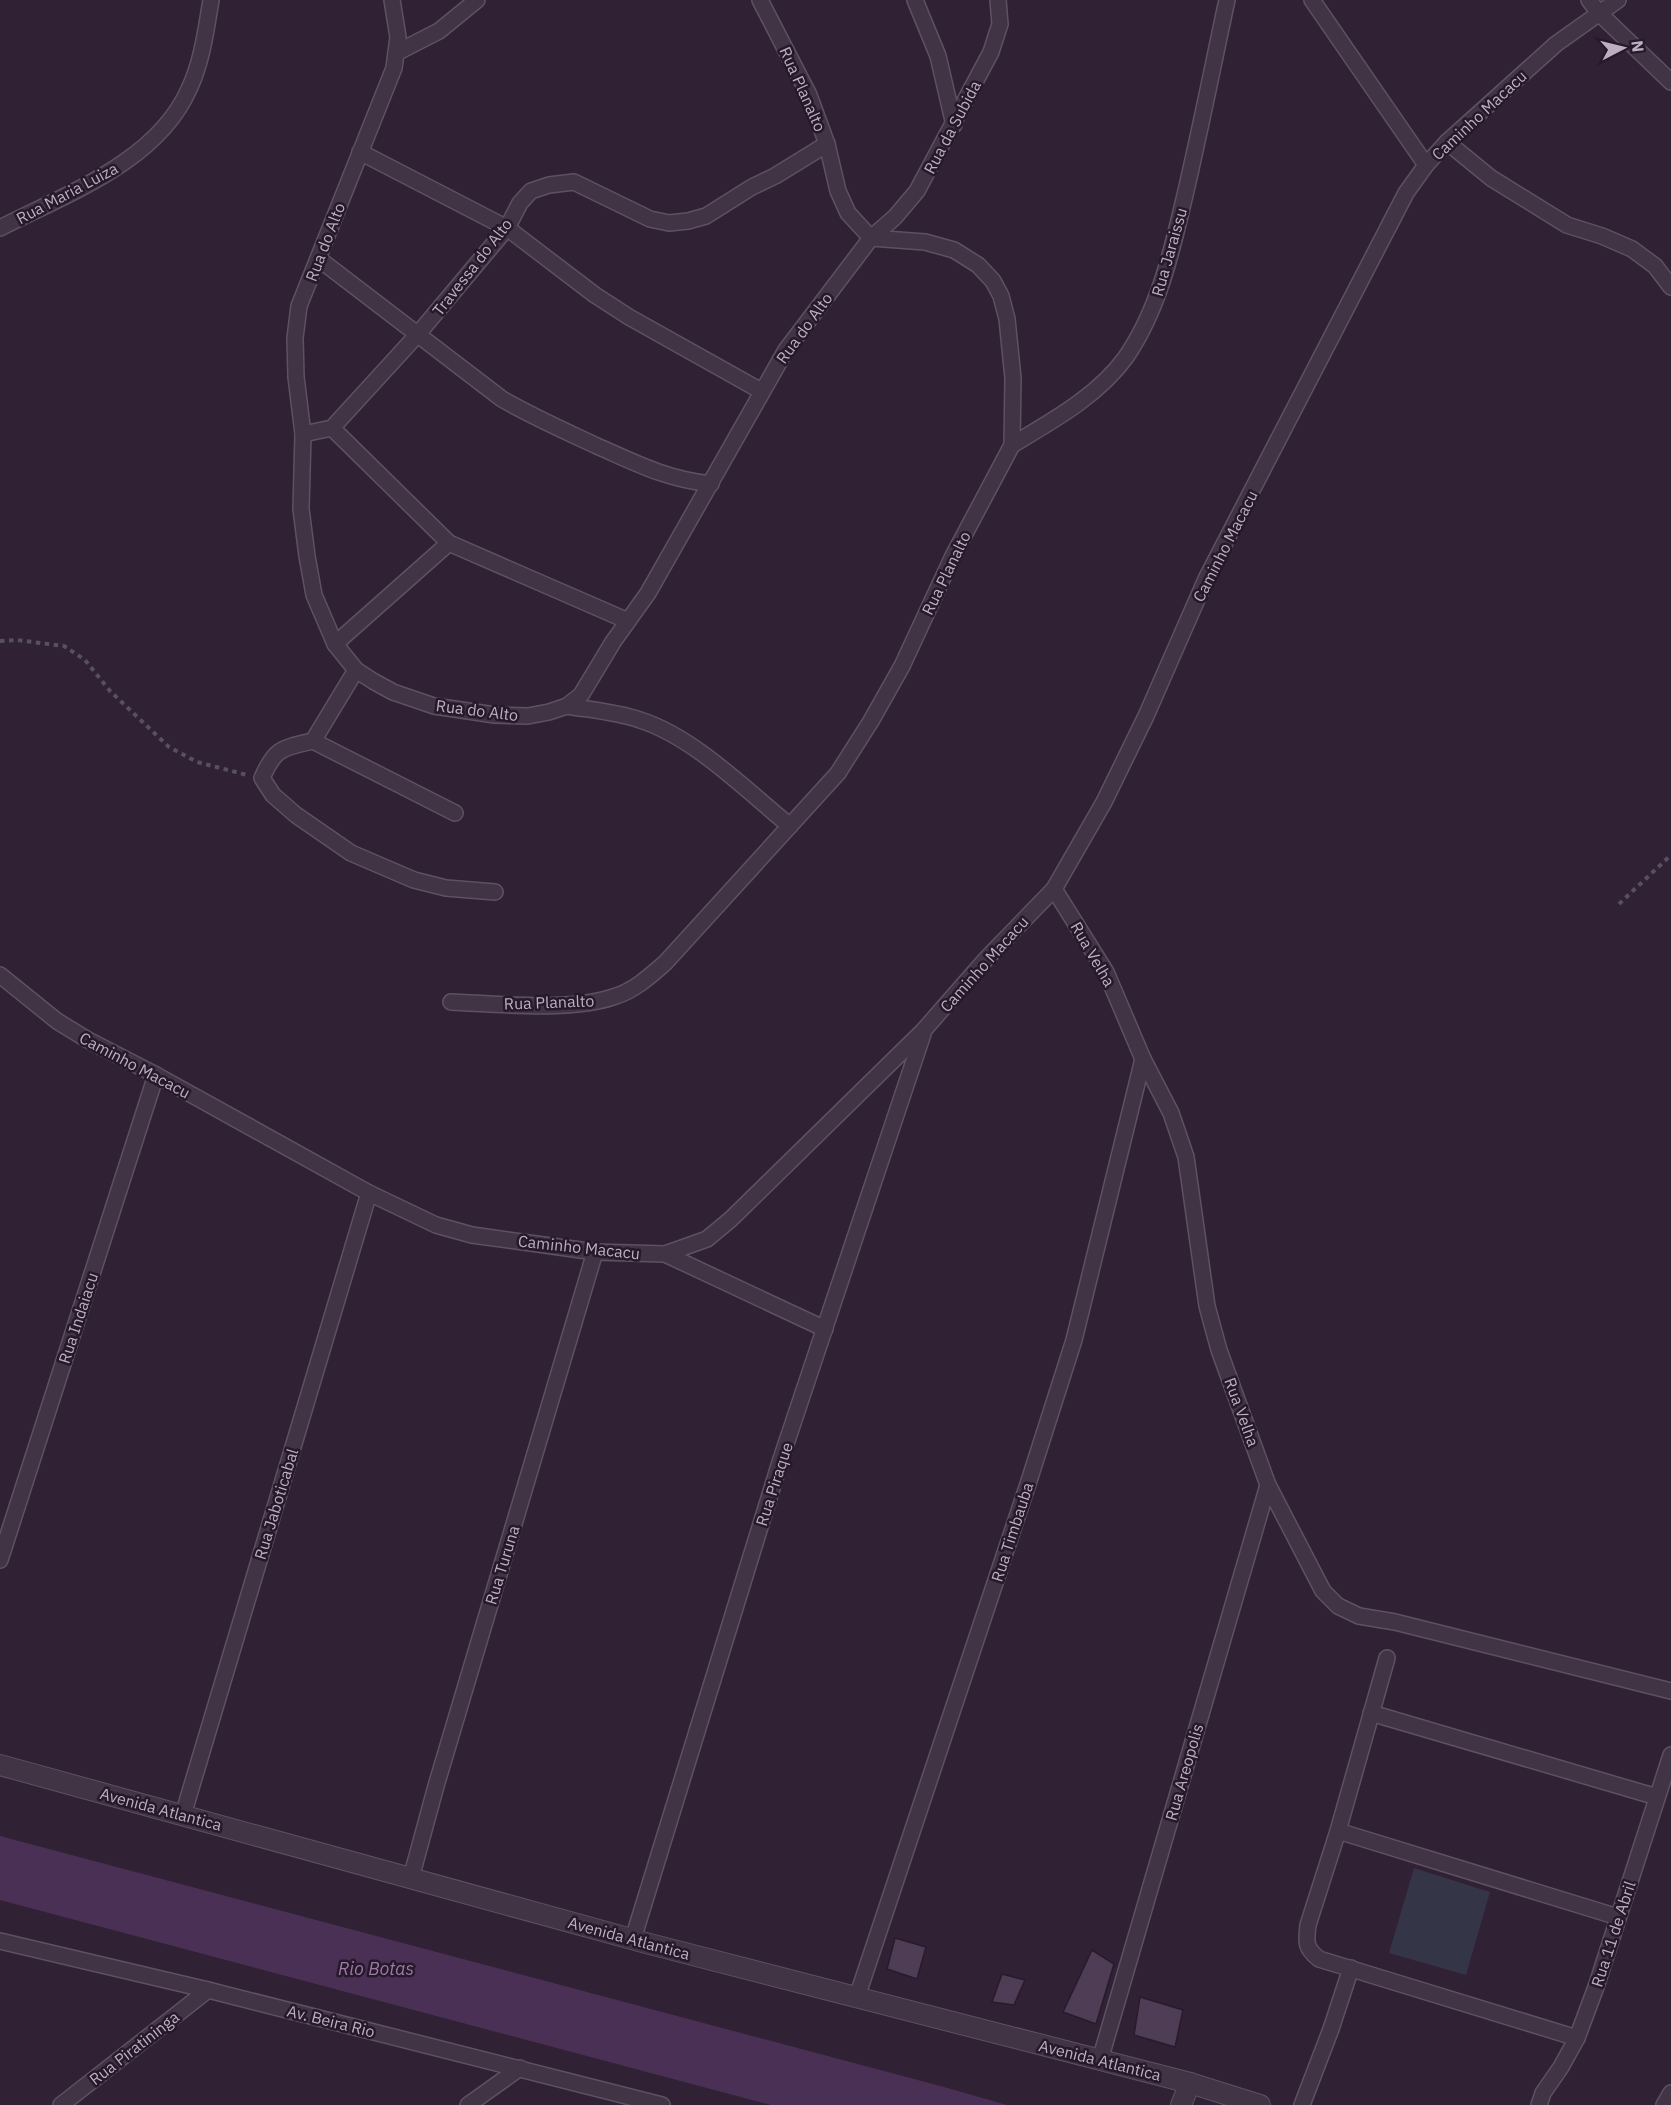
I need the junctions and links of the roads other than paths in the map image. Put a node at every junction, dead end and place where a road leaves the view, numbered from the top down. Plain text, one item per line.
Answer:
1 (211, 0) edge
2 (393, 0) edge
3 (477, 0) edge
4 (760, 0) edge
5 (915, 0) edge
6 (998, 0) edge
7 (1227, 0) edge
8 (1312, 0) edge
9 (1589, 0) edge
10 (1618, 0) edge
11 (1599, 13) junction
12 (396, 53) junction
13 (1671, 82) edge
14 (954, 125) junction
15 (1447, 142) junction
16 (827, 144) junction
17 (360, 152) junction
18 (1426, 165) junction
19 (0, 228) edge
20 (507, 228) junction
21 (871, 238) junction
22 (319, 259) junction
23 (1671, 287) edge
24 (418, 334) junction
25 (761, 391) junction
26 (332, 428) junction
27 (303, 434) junction
28 (1012, 445) junction
29 (711, 484) junction
30 (449, 543) junction
31 (628, 621) junction
32 (335, 644) junction
33 (356, 670) junction
34 (567, 706) junction
35 (313, 741) junction
36 (455, 813) dead end
37 (790, 826) junction
38 (1054, 889) junction
39 (495, 892) dead end
40 (0, 975) edge
41 (451, 1002) dead end
42 (923, 1031) junction
43 (1143, 1059) junction
44 (156, 1075) junction
45 (369, 1193) junction
46 (595, 1252) junction
47 (665, 1254) junction
48 (825, 1329) junction
49 (1268, 1485) junction
50 (0, 1560) edge
51 (1387, 1658) dead end
52 (1671, 1691) edge
53 (1371, 1713) junction
54 (1671, 1755) edge
55 (0, 1765) edge
56 (1657, 1797) junction
57 (183, 1815) junction
58 (1338, 1831) junction
59 (411, 1878) junction
60 (1618, 1917) junction
61 (633, 1940) junction
62 (0, 1941) edge
63 (1351, 1968) junction
64 (208, 1990) junction
65 (857, 1997) junction
66 (1577, 2038) junction
67 (1100, 2060) junction
68 (520, 2068) junction
69 (1190, 2083) junction
70 (1671, 2093) edge
71 (61, 2105) edge
72 (468, 2105) edge
73 (662, 2105) edge
74 (1181, 2105) edge
75 (1260, 2105) edge
76 (1302, 2105) edge
77 (1539, 2105) edge
78 (1664, 2105) edge

1 - 19 street, Rua Maria Luiza
2 - 12 street, Rua do Alto
3 - 12 street
4 - 16 street, Rua Planalto
5 - 14 street
6 - 14 street, Rua da Subida
7 - 28 street, Rua Jaraissu
8 - 18 street
9 - 11 street
10 - 11 street, Caminho Macacu
11 - 13 street
11 - 15 street, Caminho Macacu
12 - 17 street, Rua do Alto
14 - 21 street, Rua da Subida
15 - 18 street, Caminho Macacu
15 - 23 street
16 - 20 street, Travessa do Alto
16 - 21 street, Rua Planalto
17 - 20 street
17 - 22 street, Rua do Alto
18 - 38 street, Caminho Macacu
20 - 24 street, Travessa do Alto
20 - 25 street
21 - 25 street, Rua do Alto
21 - 28 street, Rua Planalto
22 - 24 street
22 - 27 street, Rua do Alto
24 - 26 street, Travessa do Alto
24 - 29 street
25 - 29 street, Rua do Alto
26 - 27 street
26 - 30 street
27 - 32 street, Rua do Alto
28 - 37 street, Rua Planalto
29 - 31 street, Rua do Alto
30 - 31 street
30 - 32 street
31 - 34 street, Rua do Alto
32 - 33 street, Rua do Alto
33 - 34 street, Rua do Alto
33 - 35 street
34 - 37 street
35 - 36 street
35 - 39 street
37 - 41 street, Rua Planalto
38 - 42 street, Caminho Macacu
38 - 43 street, Rua Velha
40 - 44 street, Caminho Macacu
42 - 47 street, Caminho Macacu
42 - 48 street, Rua Piraque
43 - 49 street, Rua Velha
43 - 65 street, Rua Timbauba
44 - 45 street, Caminho Macacu
44 - 50 street, Rua Indaiacu
45 - 46 street, Caminho Macacu
45 - 57 street, Rua Jaboticabal
46 - 47 street, Caminho Macacu
46 - 59 street, Rua Turuna
47 - 48 street
48 - 61 street, Rua Piraque
49 - 52 street, Rua Velha
49 - 67 street, Rua Areopolis
51 - 53 street
53 - 56 street
53 - 58 street
54 - 56 street, Rua 11 de Abril
55 - 57 street, Avenida Atlantica
56 - 60 street, Rua 11 de Abril
57 - 59 street, Avenida Atlantica
58 - 60 street
58 - 63 street
59 - 61 street, Avenida Atlantica
60 - 66 street, Rua 11 de Abril
61 - 65 street, Avenida Atlantica
62 - 64 street, Av. Beira Rio
63 - 66 street
63 - 76 street
64 - 68 street, Av. Beira Rio
64 - 71 street, Rua Piratininga
65 - 67 street, Avenida Atlantica
66 - 77 street, Rua 11 de Abril
67 - 69 street, Avenida Atlantica
68 - 72 street
68 - 73 street, Av. Beira Rio
69 - 74 street
69 - 75 street, Avenida Atlantica
70 - 78 street

